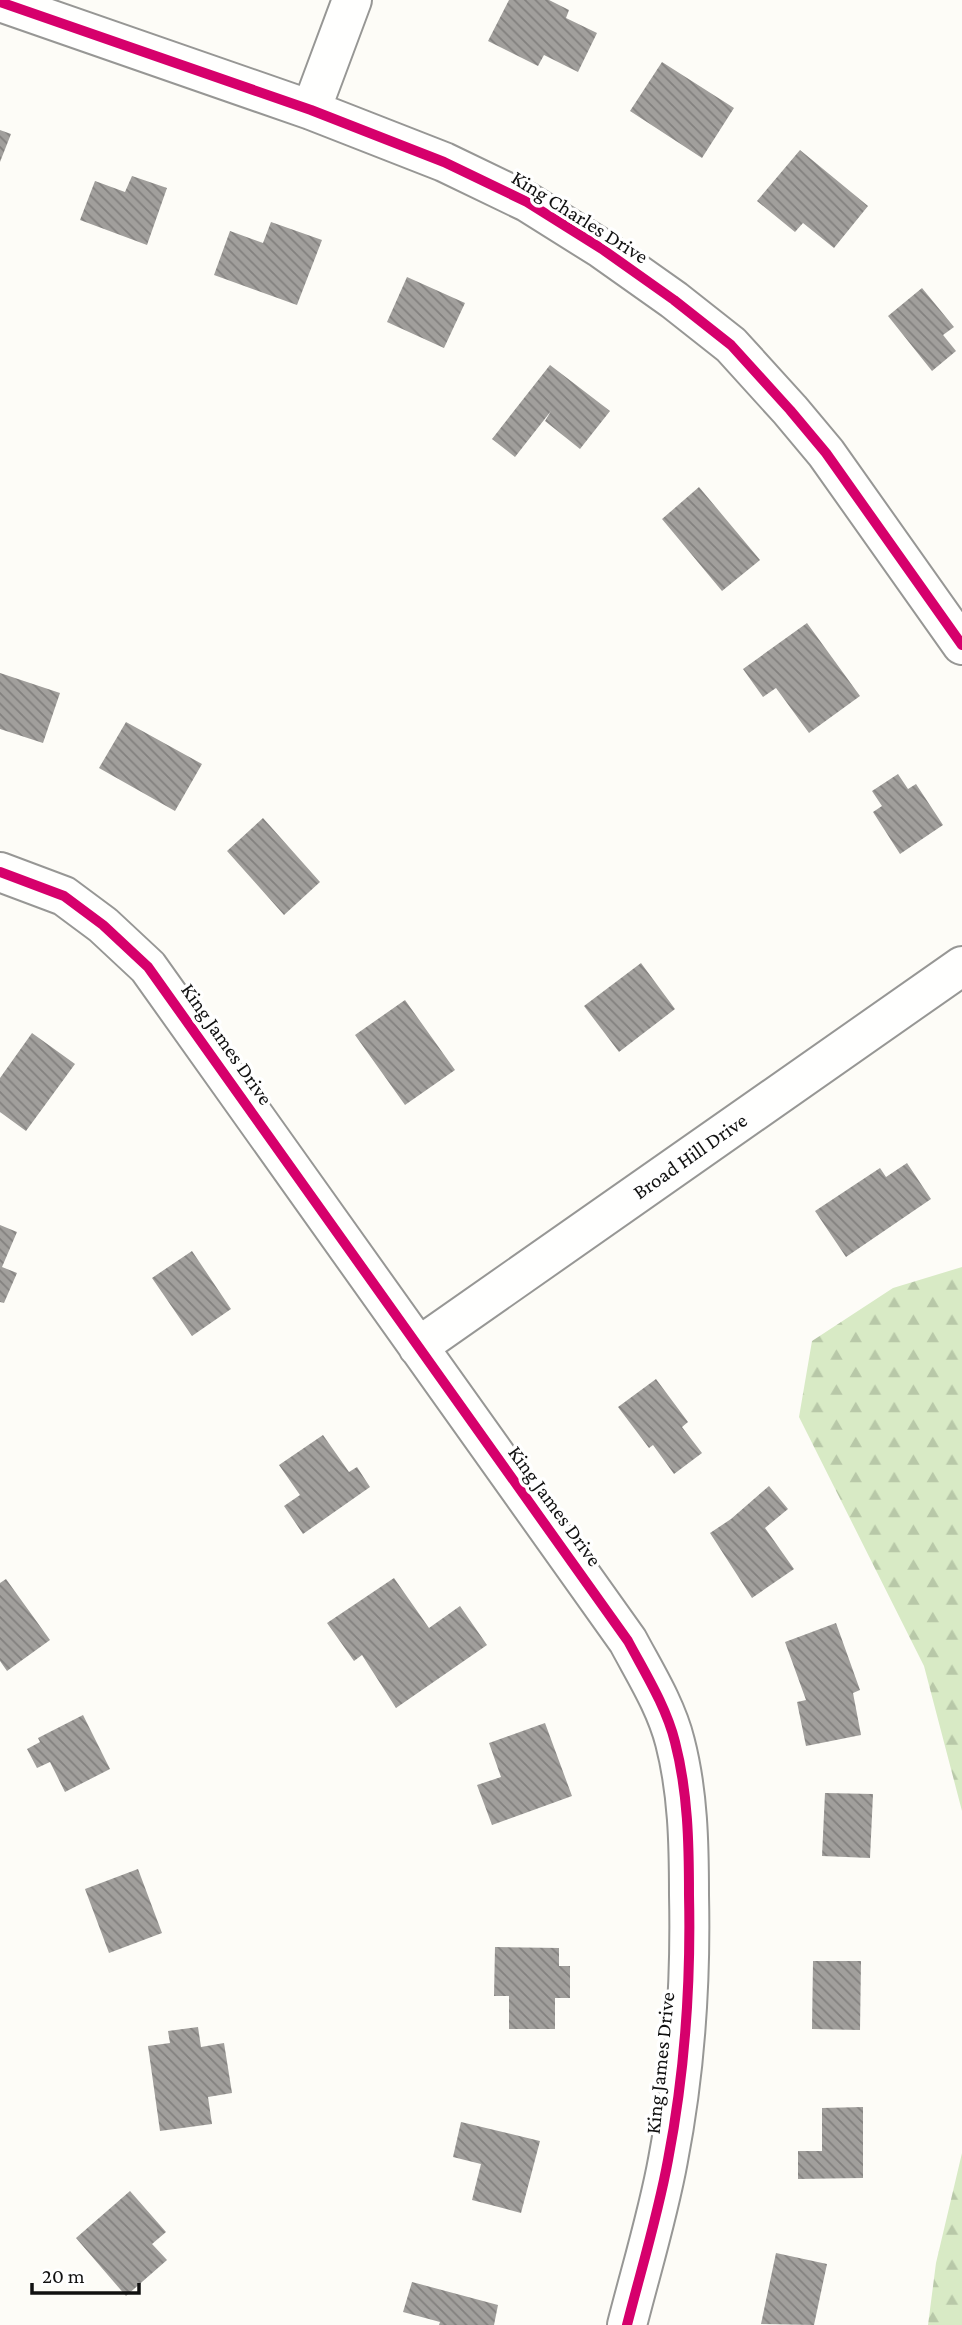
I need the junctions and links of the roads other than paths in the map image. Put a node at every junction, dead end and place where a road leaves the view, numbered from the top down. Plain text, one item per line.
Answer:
1 (352, 0) edge
2 (0, 2) edge
3 (311, 110) junction
4 (962, 645) edge
5 (0, 872) edge
6 (962, 966) edge
7 (418, 1347) junction
8 (627, 2325) edge

1 - 3 street
2 - 3 street, King Charles Drive
3 - 4 street, King Charles Drive
5 - 7 street, King James Drive
6 - 7 street, Broad Hill Drive
7 - 8 street, King James Drive

